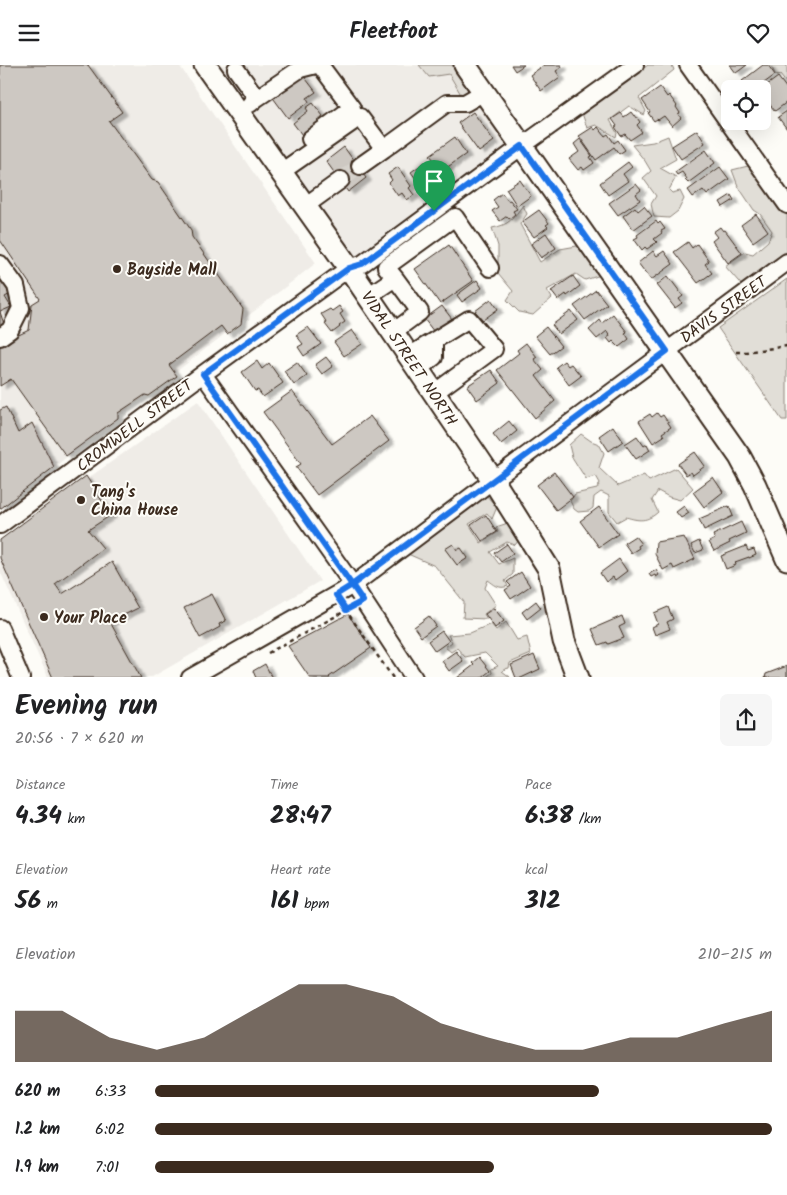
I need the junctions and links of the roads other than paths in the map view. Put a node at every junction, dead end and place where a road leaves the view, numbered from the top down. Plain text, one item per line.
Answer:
1 (316, 65) edge
2 (320, 65) edge
3 (465, 65) edge
4 (635, 65) edge
5 (688, 65) edge
6 (208, 66) edge
7 (237, 66) edge
8 (484, 93) junction
9 (257, 98) junction
10 (239, 113) junction
11 (522, 146) junction
12 (384, 149) junction
13 (360, 166) tunnel mouth
14 (278, 168) junction
15 (341, 180) tunnel mouth
16 (787, 205) edge
17 (305, 206) junction
18 (434, 211) junction
19 (444, 226) junction
20 (787, 262) edge
21 (0, 264) edge
22 (349, 268) junction
23 (490, 268) dead end
24 (394, 278) junction
25 (368, 296) junction
26 (393, 332) junction
27 (0, 337) edge
28 (667, 351) junction
29 (414, 363) junction
30 (203, 374) junction
31 (434, 393) junction
32 (493, 480) junction
33 (0, 525) edge
34 (787, 559) edge
35 (352, 585) junction
36 (0, 628) edge
37 (201, 675) edge
38 (21, 677) edge
39 (414, 677) edge
40 (578, 677) edge

1 - 9 street
2 - 14 street
3 - 8 main road
4 - 11 street, CROMWELL STREET
5 - 16 street
6 - 10 main road, VIDAL STREET NORTH
7 - 9 street
8 - 11 main road
8 - 12 street
9 - 10 street
10 - 14 main road, VIDAL STREET NORTH
11 - 18 street, CROMWELL STREET
11 - 28 main road
12 - 13 street
12 - 14 street
14 - 17 main road, VIDAL STREET NORTH
15 - 17 street
17 - 22 main road, VIDAL STREET NORTH
18 - 19 street
18 - 22 street, CROMWELL STREET
19 - 23 street
19 - 24 street
20 - 28 street, DAVIS STREET
21 - 27 street
22 - 25 main road, VIDAL STREET NORTH
22 - 30 street, CROMWELL STREET
24 - 25 street
24 - 26 street
25 - 26 main road, VIDAL STREET NORTH
26 - 29 main road, VIDAL STREET NORTH
28 - 32 street, DAVIS STREET
28 - 34 main road
29 - 31 main road, VIDAL STREET NORTH
29 - 31 street
30 - 33 street, CROMWELL STREET
30 - 35 street
31 - 32 main road, VIDAL STREET NORTH
32 - 35 street, DAVIS STREET
32 - 40 main road, VIDAL STREET NORTH
35 - 37 street, DAVIS STREET
35 - 39 street
36 - 38 street

